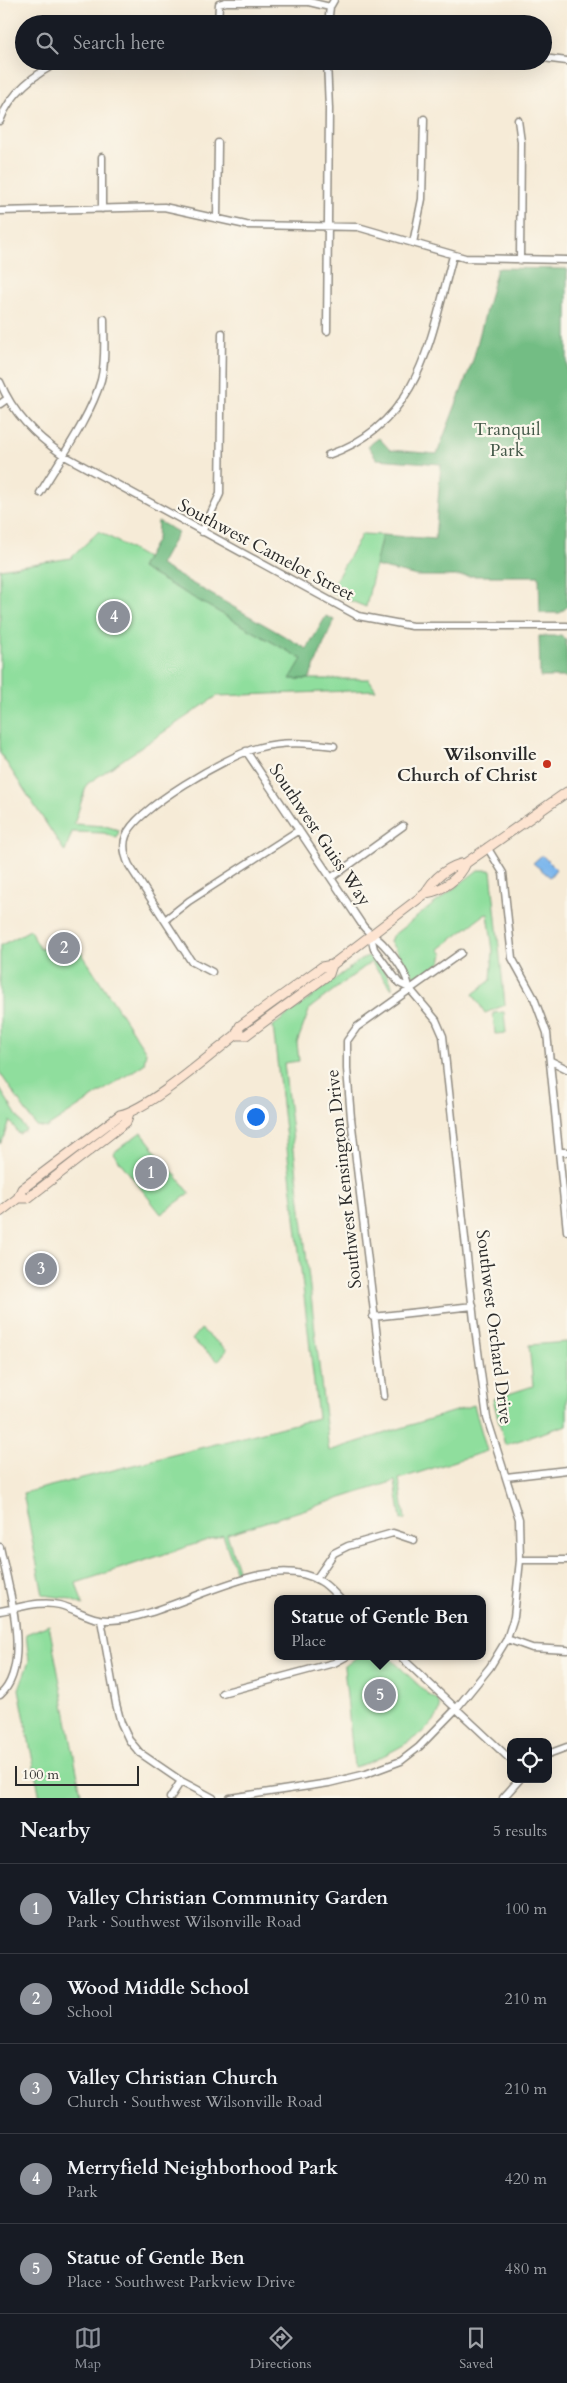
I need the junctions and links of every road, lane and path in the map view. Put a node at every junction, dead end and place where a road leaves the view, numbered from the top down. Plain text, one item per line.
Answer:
1 (334, 0) edge
2 (330, 7) junction
3 (219, 15) edge
4 (329, 15) edge
5 (552, 59) edge
6 (567, 61) edge
7 (44, 70) edge
8 (327, 70) edge
9 (0, 119) edge
10 (424, 119) dead end
11 (518, 120) dead end
12 (218, 144) dead end
13 (102, 157) dead end
14 (102, 209) junction
15 (0, 212) edge
16 (217, 218) junction
17 (329, 227) junction
18 (413, 243) junction
19 (453, 256) junction
20 (520, 260) junction
21 (567, 260) edge
22 (104, 318) dead end
23 (327, 331) dead end
24 (222, 333) dead end
25 (0, 382) edge
26 (7, 399) junction
27 (0, 404) edge
28 (63, 455) junction
29 (328, 455) dead end
30 (40, 493) dead end
31 (202, 532) junction
32 (567, 626) edge
33 (334, 746) dead end
34 (246, 751) junction
35 (567, 792) edge
36 (403, 826) dead end
37 (300, 830) junction
38 (487, 847) junction
39 (331, 878) junction
40 (165, 920) junction
41 (370, 936) junction
42 (461, 953) dead end
43 (212, 972) dead end
44 (409, 988) junction
45 (552, 1061) junction
46 (567, 1069) edge
47 (559, 1152) junction
48 (567, 1152) edge
49 (0, 1212) edge
50 (567, 1227) edge
51 (473, 1306) junction
52 (373, 1317) junction
53 (384, 1396) dead end
54 (567, 1470) edge
55 (506, 1477) junction
56 (414, 1540) dead end
57 (0, 1547) edge
58 (520, 1560) junction
59 (567, 1560) edge
60 (316, 1579) junction
61 (335, 1595) edge
62 (12, 1609) junction
63 (0, 1611) edge
64 (101, 1620) junction
65 (507, 1639) junction
66 (567, 1650) edge
67 (340, 1660) edge
68 (404, 1660) edge
69 (222, 1693) dead end
70 (0, 1695) edge
71 (456, 1709) junction
72 (567, 1748) edge
73 (552, 1753) edge
74 (507, 1756) edge
75 (181, 1781) junction
76 (516, 1783) edge
77 (170, 1798) edge
78 (213, 1798) edge
79 (230, 1798) edge
80 (503, 1798) edge

1 - 2 street
2 - 3 street
2 - 4 street
5 - 6 street
7 - 9 street
8 - 17 street
10 - 18 street
11 - 20 street
12 - 16 street
13 - 14 street
14 - 15 street
14 - 16 street
16 - 17 street
17 - 18 street
17 - 23 street
18 - 19 street
19 - 20 street
19 - 29 street
20 - 21 street
22 - 28 street
24 - 31 street
25 - 26 street, Southwest Camelot Street
26 - 27 street
26 - 28 street, Southwest Camelot Street
28 - 30 street
28 - 31 street, Southwest Camelot Street
31 - 32 street, Southwest Camelot Street
33 - 34 street
34 - 37 street, Southwest Guiss Way
34 - 40 street
35 - 38 main road
36 - 39 street
37 - 39 street, Southwest Guiss Way
37 - 40 street
38 - 41 main road
38 - 45 street
39 - 41 street, Southwest Guiss Way
40 - 43 street
41 - 44 street, Southwest Orchard Drive
41 - 44 street, Southwest Orchard Drive
41 - 49 main road
42 - 44 street, Southwest Kensington Drive
44 - 51 street, Southwest Orchard Drive
44 - 52 street, Southwest Kensington Drive
45 - 46 street
45 - 47 street
47 - 48 street
47 - 50 street
51 - 52 street
51 - 55 street, Southwest Orchard Drive
52 - 53 street, Southwest Kensington Drive
54 - 55 street
55 - 58 street, Southwest Orchard Drive
56 - 60 street
57 - 62 street
58 - 59 street
58 - 65 street, Southwest Orchard Drive
60 - 61 street
60 - 64 street
62 - 63 street
62 - 64 street
62 - 70 street
64 - 75 street
65 - 66 street
65 - 71 street, Southwest Orchard Drive
67 - 69 street
68 - 71 street
71 - 74 street
71 - 79 street, Southwest Orchard Drive
72 - 73 street
75 - 77 street
75 - 78 street
76 - 80 street

